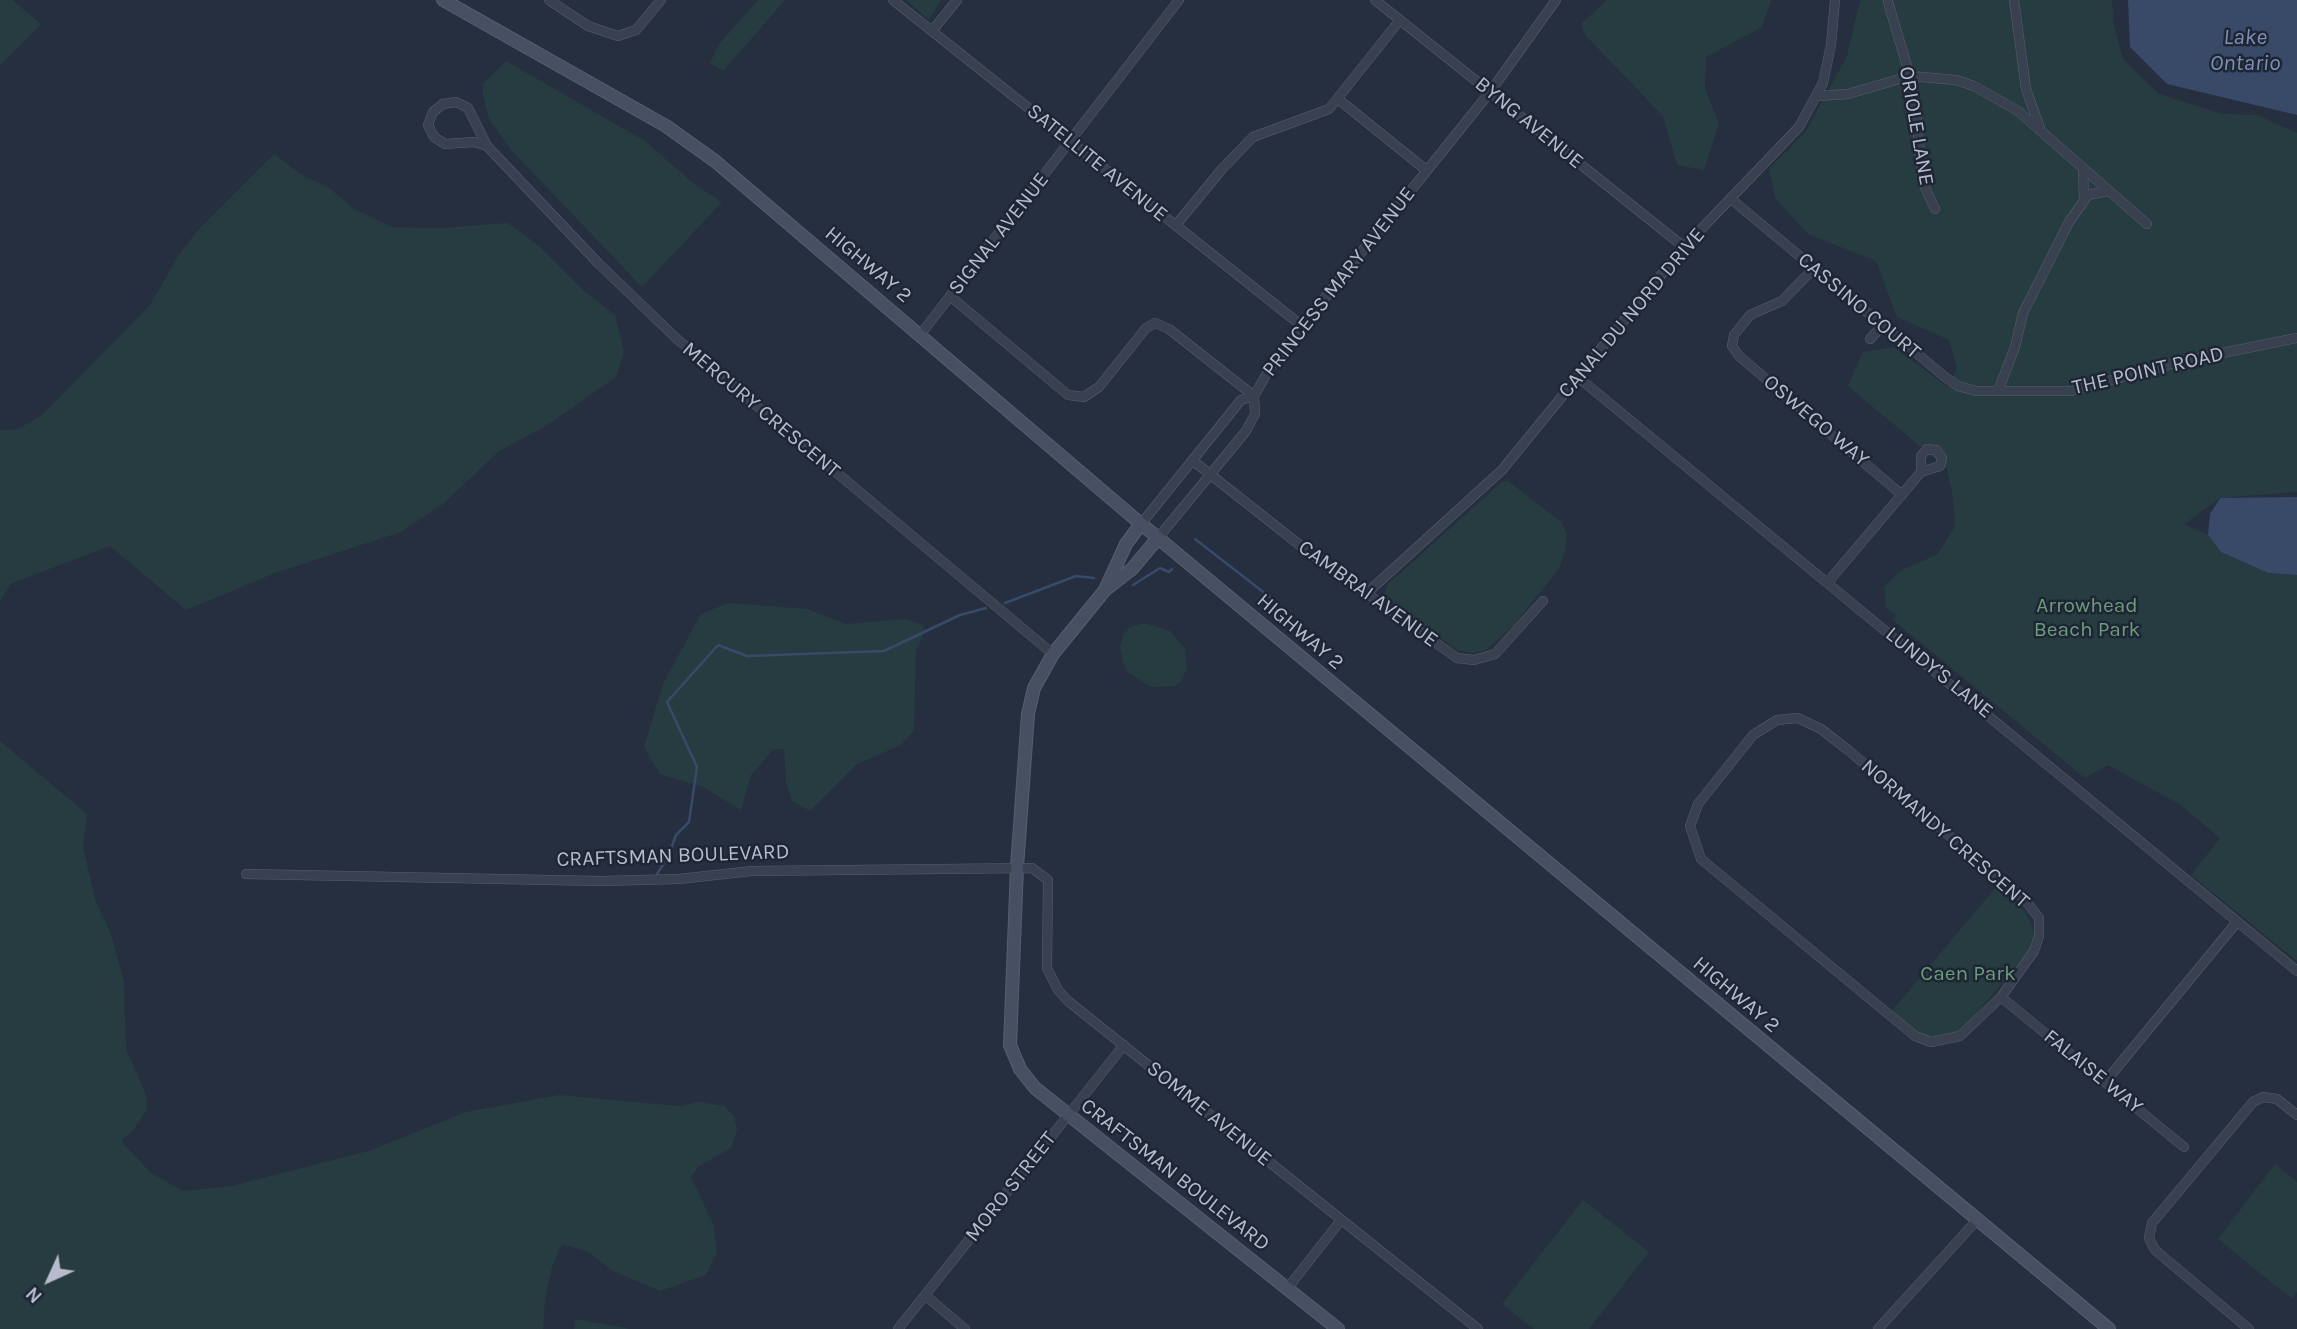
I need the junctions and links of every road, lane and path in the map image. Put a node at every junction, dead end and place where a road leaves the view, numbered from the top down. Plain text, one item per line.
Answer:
1 (443, 0) edge
2 (549, 0) edge
3 (660, 0) edge
4 (893, 0) edge
5 (957, 0) edge
6 (1179, 0) edge
7 (1375, 0) edge
8 (1556, 0) edge
9 (1835, 0) edge
10 (2014, 0) edge
11 (1888, 2) dead end
12 (1400, 20) junction
13 (932, 31) junction
14 (1910, 76) junction
15 (2026, 89) junction
16 (1490, 92) junction
17 (1818, 96) junction
18 (1338, 99) junction
19 (2006, 102) junction
20 (2042, 132) junction
21 (1070, 141) junction
22 (487, 146) junction
23 (1426, 170) junction
24 (2083, 170) junction
25 (2108, 191) junction
26 (1731, 199) junction
27 (2084, 200) junction
28 (1935, 209) dead end
29 (2147, 224) dead end
30 (1176, 225) junction
31 (1684, 247) junction
32 (1814, 268) junction
33 (951, 297) junction
34 (1302, 326) junction
35 (1882, 326) junction
36 (920, 335) junction
37 (2297, 338) edge
38 (1870, 339) dead end
39 (1579, 378) junction
40 (1998, 391) junction
41 (1254, 396) junction
42 (1192, 460) junction
43 (1921, 472) dead end
44 (1211, 474) junction
45 (1902, 495) junction
46 (1141, 524) junction
47 (1158, 538) junction
48 (1828, 582) junction
49 (1105, 590) junction
50 (1368, 592) junction
51 (1543, 601) dead end
52 (1053, 654) junction
53 (1017, 867) junction
54 (246, 874) dead end
55 (2237, 922) junction
56 (2297, 971) edge
57 (2001, 997) junction
58 (1124, 1045) junction
59 (2105, 1082) junction
60 (1068, 1114) junction
61 (2297, 1115) edge
62 (2184, 1147) dead end
63 (1341, 1220) junction
64 (1977, 1220) junction
65 (1287, 1289) junction
66 (925, 1295) junction
67 (898, 1329) edge
68 (965, 1329) edge
69 (1339, 1329) edge
70 (1478, 1329) edge
71 (1878, 1329) edge
72 (2109, 1329) edge
73 (2249, 1329) edge

1 - 36 main road, HIGHWAY 2
2 - 3 street
4 - 13 street, SATELLITE AVENUE
5 - 13 street
6 - 21 street, SIGNAL AVENUE
7 - 12 street, BYNG AVENUE
8 - 16 street, PRINCESS MARY AVENUE
9 - 17 street, CANAL DU NORD DRIVE
10 - 15 street
11 - 14 street, ORIOLE LANE
12 - 16 street, BYNG AVENUE
12 - 18 street
13 - 21 street, SATELLITE AVENUE
14 - 17 street
14 - 19 street
14 - 28 street, ORIOLE LANE
15 - 19 street
15 - 20 street
16 - 23 street, PRINCESS MARY AVENUE
16 - 31 street, BYNG AVENUE
17 - 26 street, CANAL DU NORD DRIVE
18 - 23 street, PRINCESS MARY AVENUE
18 - 30 street
19 - 20 street
20 - 24 street
21 - 30 street, SATELLITE AVENUE
21 - 33 street, SIGNAL AVENUE
22 - 22 street, MERCURY CRESCENT
22 - 52 street, MERCURY CRESCENT
23 - 34 street, PRINCESS MARY AVENUE
24 - 25 street
24 - 27 street
25 - 27 street
25 - 29 street
26 - 31 street, CANAL DU NORD DRIVE
26 - 32 street, CASSINO COURT
27 - 40 street
30 - 34 street, SATELLITE AVENUE
31 - 39 street, CANAL DU NORD DRIVE
32 - 35 street, CASSINO COURT
32 - 45 street, OSWEGO WAY
33 - 36 street, SIGNAL AVENUE
33 - 41 street
34 - 41 street, PRINCESS MARY AVENUE
35 - 38 street
35 - 40 street, CASSINO COURT
36 - 46 main road, HIGHWAY 2
37 - 40 street, THE POINT ROAD
39 - 48 street, LUNDY'S LANE
39 - 50 street, CANAL DU NORD DRIVE
41 - 42 street, PRINCESS MARY AVENUE
41 - 44 street, PRINCESS MARY AVENUE
42 - 44 street, CAMBRAI AVENUE
42 - 46 street, PRINCESS MARY AVENUE
43 - 45 street
44 - 47 street, PRINCESS MARY AVENUE
44 - 50 street, CAMBRAI AVENUE
45 - 48 street
46 - 47 main road, HIGHWAY 2
46 - 49 main road, CRAFTSMAN BOULEVARD
47 - 49 main road, CRAFTSMAN BOULEVARD
47 - 64 main road, HIGHWAY 2
48 - 55 street, LUNDY'S LANE
49 - 52 main road, CRAFTSMAN BOULEVARD
50 - 51 street, CAMBRAI AVENUE
52 - 53 main road, CRAFTSMAN BOULEVARD
53 - 54 street, CRAFTSMAN BOULEVARD
53 - 58 street, SOMME AVENUE
53 - 60 main road, CRAFTSMAN BOULEVARD
55 - 56 street, LUNDY'S LANE
55 - 59 street
57 - 57 street, NORMANDY CRESCENT
57 - 59 street, FALAISE WAY
58 - 60 street, MORO STREET
58 - 63 street, SOMME AVENUE
59 - 62 street, FALAISE WAY
60 - 65 main road, CRAFTSMAN BOULEVARD
60 - 66 street, MORO STREET
61 - 73 street
63 - 65 street
63 - 70 street, SOMME AVENUE
64 - 71 street
64 - 72 main road, HIGHWAY 2
65 - 69 main road, CRAFTSMAN BOULEVARD
66 - 67 street, MORO STREET
66 - 68 street

